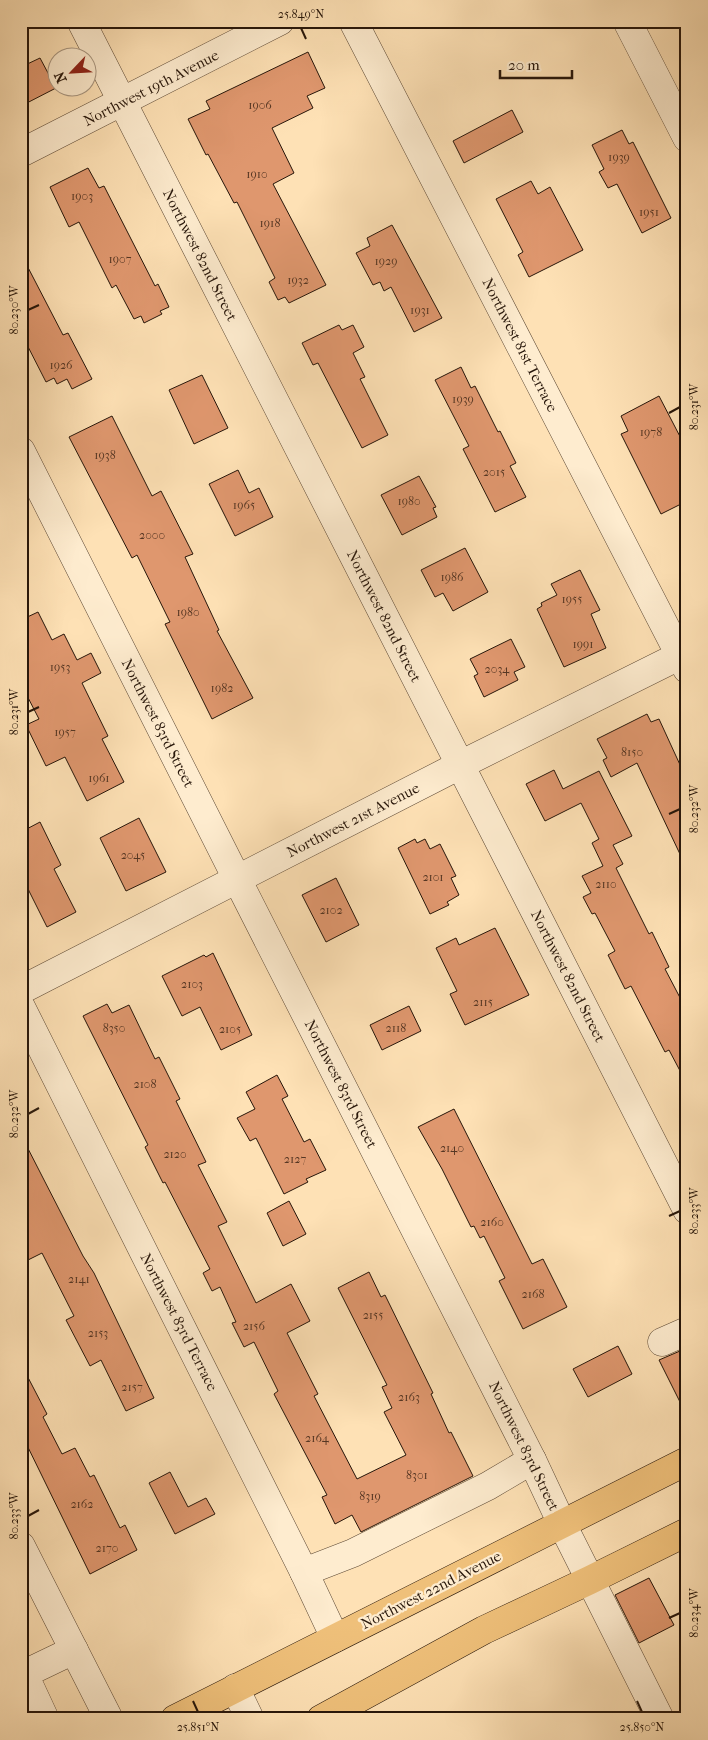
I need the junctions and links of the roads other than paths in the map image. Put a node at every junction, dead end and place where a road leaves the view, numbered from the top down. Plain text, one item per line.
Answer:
1 (81, 21) edge
2 (280, 21) edge
3 (353, 21) edge
4 (627, 21) edge
5 (122, 103) junction
6 (687, 138) edge
7 (21, 153) edge
8 (21, 451) edge
9 (684, 659) edge
10 (460, 765) junction
11 (237, 879) junction
12 (21, 990) edge
13 (21, 1008) edge
14 (687, 1210) edge
15 (687, 1331) edge
16 (662, 1342) dead end
17 (532, 1460) junction
18 (687, 1461) edge
19 (562, 1524) junction
20 (687, 1532) edge
21 (21, 1546) edge
22 (304, 1572) junction
23 (590, 1580) junction
24 (334, 1638) junction
25 (74, 1650) junction
26 (235, 1688) junction
27 (43, 1719) edge
28 (109, 1719) edge
29 (175, 1719) edge
30 (250, 1719) edge
31 (321, 1719) edge
32 (660, 1719) edge

1 - 5 street, Northwest 82nd Street
2 - 5 street, Northwest 19th Avenue
3 - 9 street, Northwest 81st Terrace
4 - 6 street
5 - 7 street, Northwest 19th Avenue
5 - 10 street, Northwest 82nd Street
8 - 11 street, Northwest 83rd Street
9 - 10 street, Northwest 21st Avenue
10 - 11 street, Northwest 21st Avenue
10 - 14 street, Northwest 82nd Street
11 - 12 street, Northwest 21st Avenue
11 - 17 street, Northwest 83rd Street
13 - 22 street, Northwest 83rd Terrace
15 - 16 street
17 - 19 street, Northwest 83rd Street
17 - 22 street
18 - 19 main road, Northwest 22nd Avenue
19 - 23 street, Northwest 83rd Street
19 - 24 main road, Northwest 22nd Avenue
20 - 23 main road
21 - 25 street
22 - 24 street, Northwest 83rd Terrace
23 - 31 main road
23 - 32 street, Northwest 83rd Street
24 - 26 main road, Northwest 22nd Avenue
25 - 27 street
25 - 28 street
26 - 29 main road, Northwest 22nd Avenue
26 - 30 street

